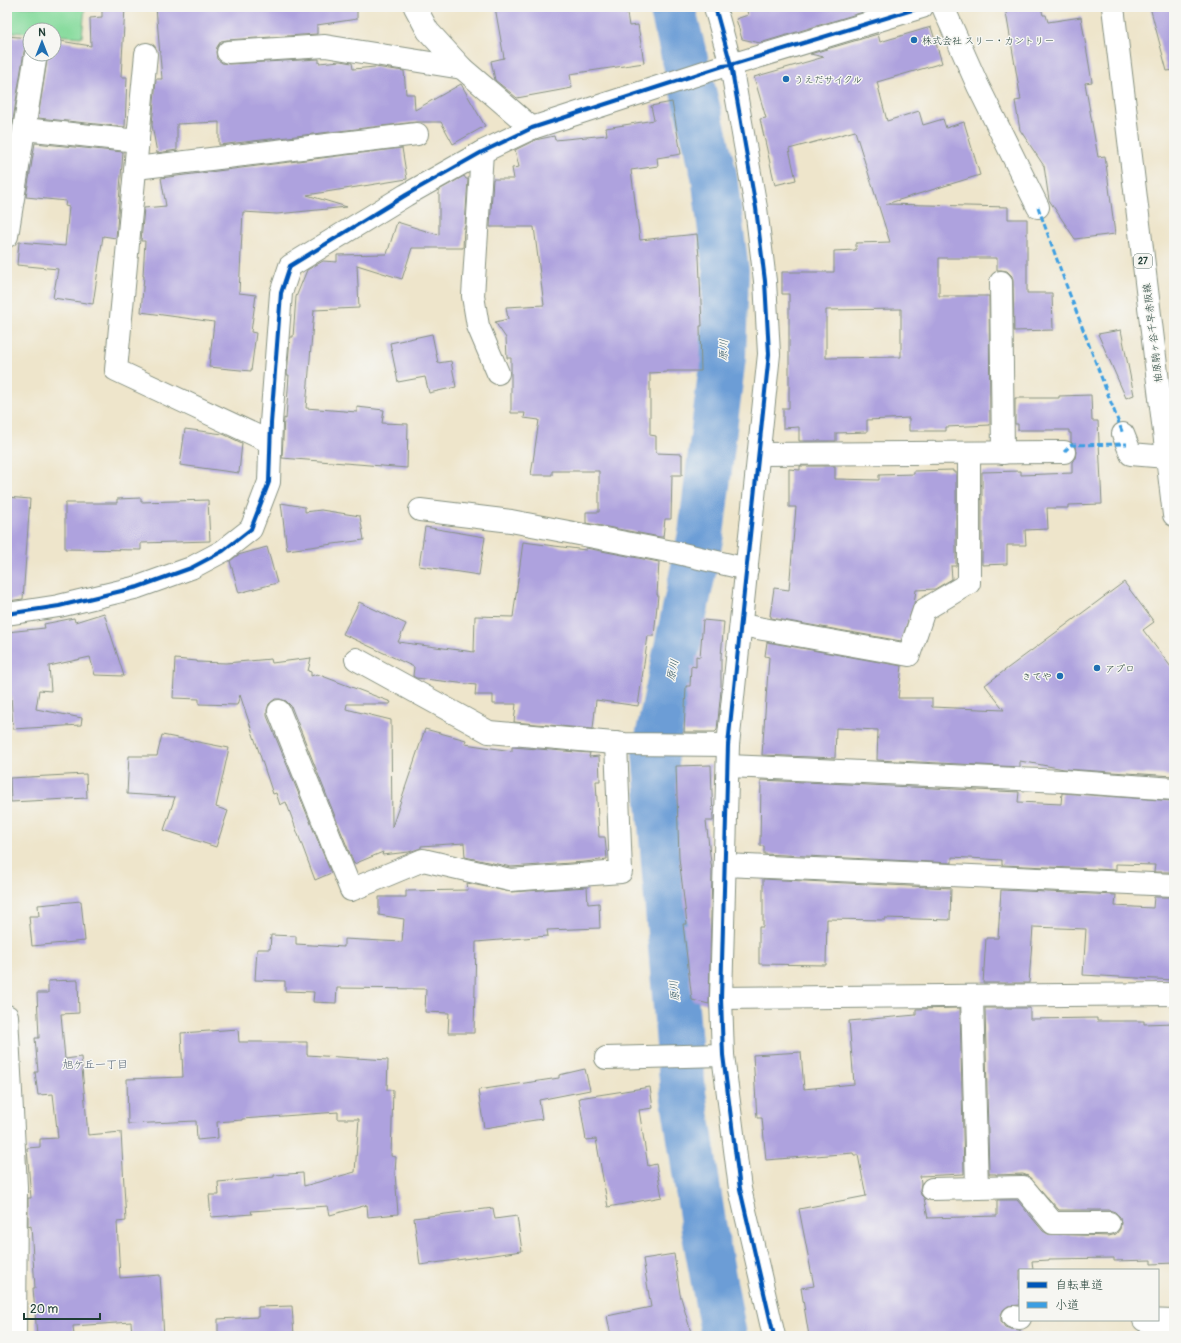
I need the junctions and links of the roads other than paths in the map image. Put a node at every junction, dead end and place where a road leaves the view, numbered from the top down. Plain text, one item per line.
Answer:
1 (415, 7) edge
2 (715, 7) edge
3 (922, 7) edge
4 (943, 7) edge
5 (1113, 7) edge
6 (228, 52) dead end
7 (146, 54) dead end
8 (35, 62) edge
9 (727, 66) junction
10 (462, 68) junction
11 (532, 128) junction
12 (24, 129) junction
13 (417, 134) dead end
14 (138, 141) junction
15 (482, 152) junction
16 (136, 168) junction
17 (1038, 207) dead end
18 (7, 236) edge
19 (1001, 282) dead end
20 (498, 373) dead end
21 (1123, 434) dead end
22 (1169, 434) edge
23 (270, 442) junction
24 (1064, 452) dead end
25 (969, 453) junction
26 (1003, 453) junction
27 (759, 454) junction
28 (1166, 457) junction
29 (420, 510) dead end
30 (1174, 515) edge
31 (747, 569) junction
32 (7, 614) edge
33 (741, 625) junction
34 (356, 659) dead end
35 (279, 711) dead end
36 (616, 743) junction
37 (728, 755) junction
38 (1174, 789) edge
39 (725, 864) junction
40 (1174, 885) edge
41 (1174, 994) edge
42 (972, 996) junction
43 (721, 998) junction
44 (7, 1016) edge
45 (723, 1055) junction
46 (606, 1058) dead end
47 (977, 1188) junction
48 (932, 1189) dead end
49 (1109, 1223) dead end
50 (1159, 1320) edge
51 (1174, 1321) edge
52 (15, 1336) edge
53 (774, 1336) edge

1 - 10 street
2 - 9 street
3 - 9 street
4 - 17 street
5 - 22 street, 柏原駒ヶ谷千早赤阪線 / 27
6 - 10 street
7 - 14 street
8 - 12 street
9 - 11 street
9 - 27 street
10 - 11 street
11 - 15 street
12 - 14 street
12 - 18 street
13 - 16 street
14 - 16 street
15 - 20 street
15 - 23 street
16 - 23 street
19 - 26 street
21 - 28 street
22 - 28 street, 柏原駒ヶ谷千早赤阪線 / 27
23 - 32 street
24 - 26 street
25 - 26 street
25 - 27 street
25 - 33 street
27 - 31 street
28 - 30 street, 柏原駒ヶ谷千早赤阪線 / 27
29 - 31 street
31 - 33 street
33 - 37 street
34 - 36 street
35 - 36 street
36 - 37 street
37 - 38 street
37 - 39 street
39 - 40 street
39 - 43 street
41 - 42 street
42 - 43 street
42 - 47 street
43 - 45 street
44 - 52 street
45 - 46 street
45 - 53 street
47 - 48 street
47 - 49 street
50 - 51 street

